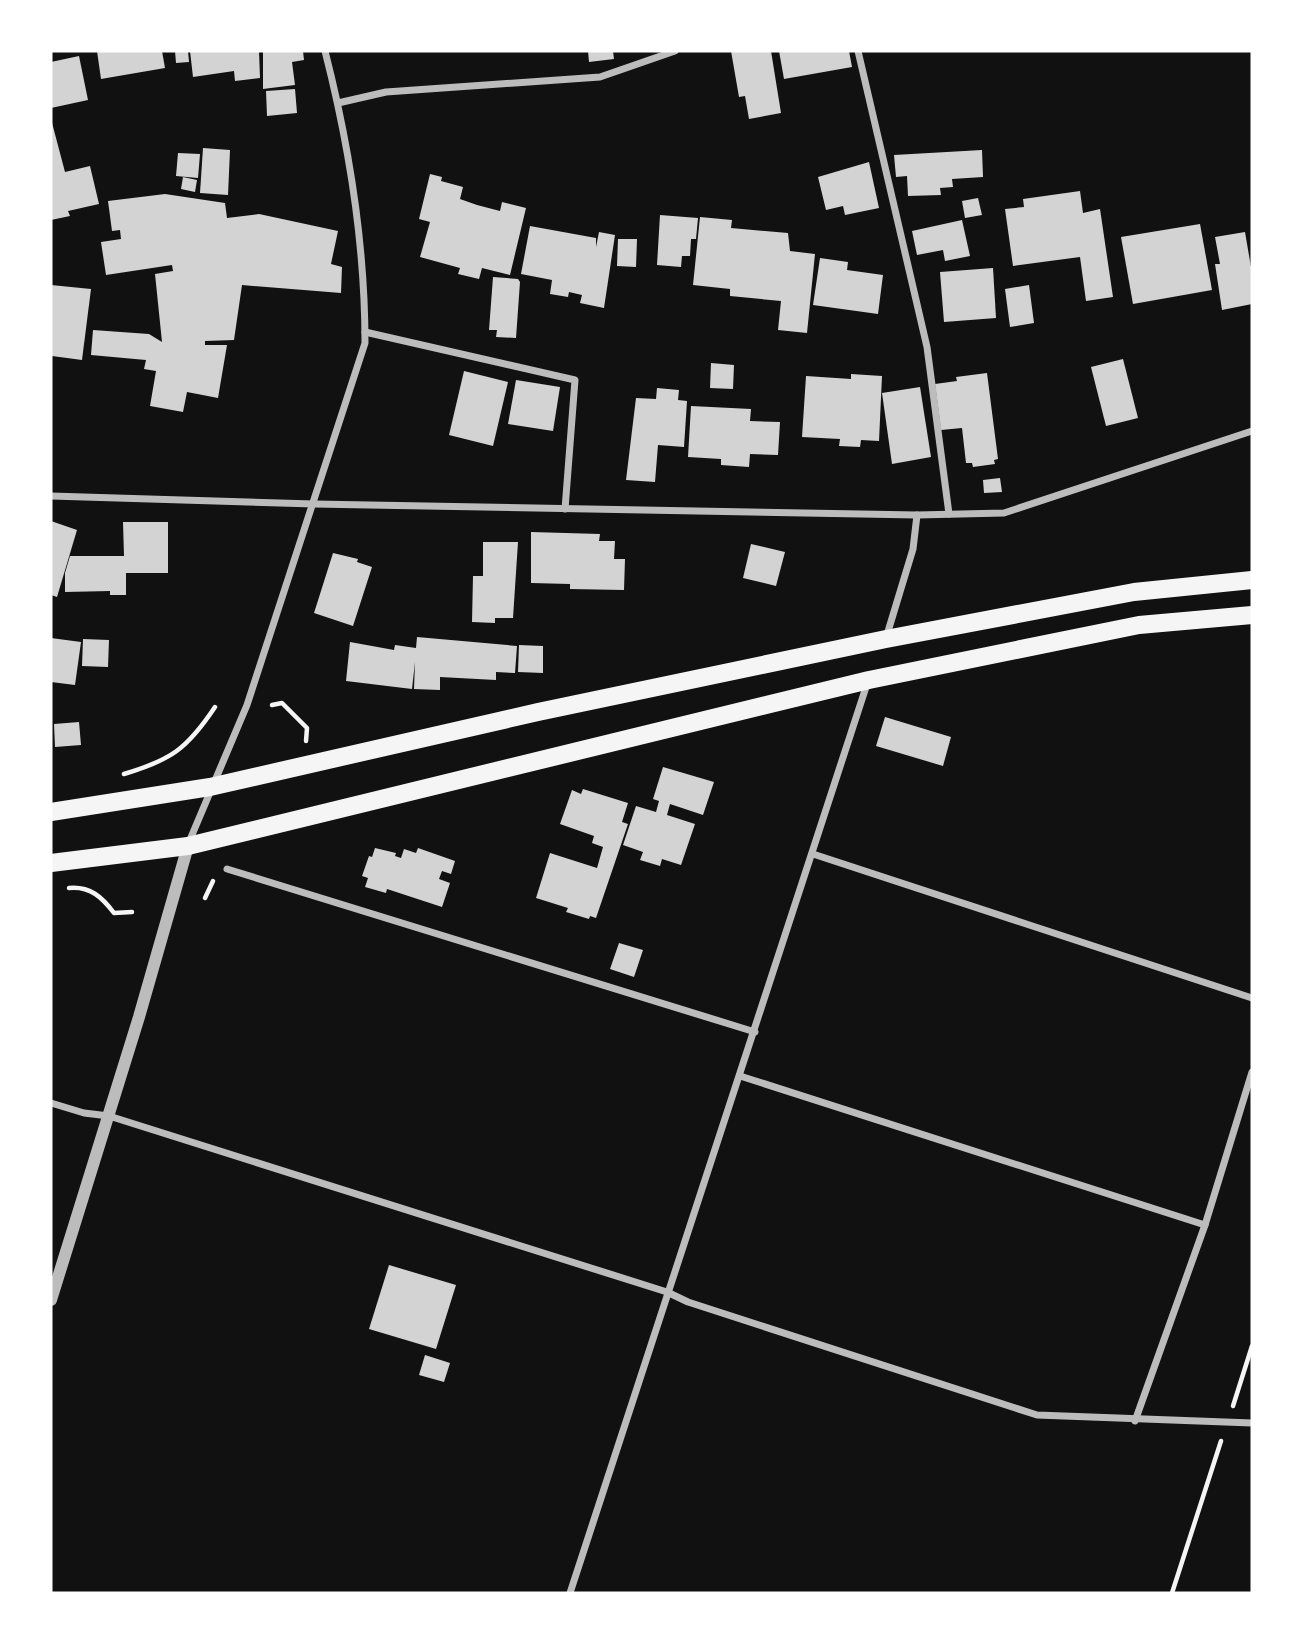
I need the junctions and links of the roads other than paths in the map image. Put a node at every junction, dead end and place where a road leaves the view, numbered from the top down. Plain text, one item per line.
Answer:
1 (325, 51) edge
2 (675, 51) edge
3 (858, 51) edge
4 (338, 103) junction
5 (365, 332) junction
6 (1252, 432) edge
7 (51, 496) edge
8 (314, 504) junction
9 (565, 509) junction
10 (949, 514) junction
11 (917, 515) junction
12 (1252, 580) edge
13 (1252, 615) edge
14 (886, 639) junction
15 (869, 680) junction
16 (210, 787) junction
17 (51, 812) edge
18 (188, 846) junction
19 (813, 853) junction
20 (51, 863) edge
21 (227, 869) dead end
22 (1252, 999) edge
23 (755, 1032) junction
24 (1252, 1072) edge
25 (740, 1076) junction
26 (51, 1103) edge
27 (108, 1116) junction
28 (1205, 1225) junction
29 (667, 1292) junction
30 (51, 1300) edge
31 (1135, 1421) junction
32 (1252, 1423) edge
33 (570, 1593) edge

1 - 4 street
2 - 4 street
3 - 10 street
4 - 5 street
5 - 8 street
5 - 9 street
6 - 10 street
7 - 8 street
8 - 9 street
8 - 16 street
9 - 11 street
10 - 11 street
11 - 14 street
12 - 14 main road
13 - 15 main road
14 - 16 main road
15 - 18 main road
15 - 19 street
16 - 17 main road
16 - 18 street
18 - 20 main road
18 - 27 street
19 - 22 street
19 - 23 street
21 - 23 street
23 - 25 street
24 - 28 street
25 - 28 street
25 - 29 street
26 - 27 street
27 - 29 street
27 - 30 street
28 - 31 street
29 - 31 street
29 - 33 street
31 - 32 street

